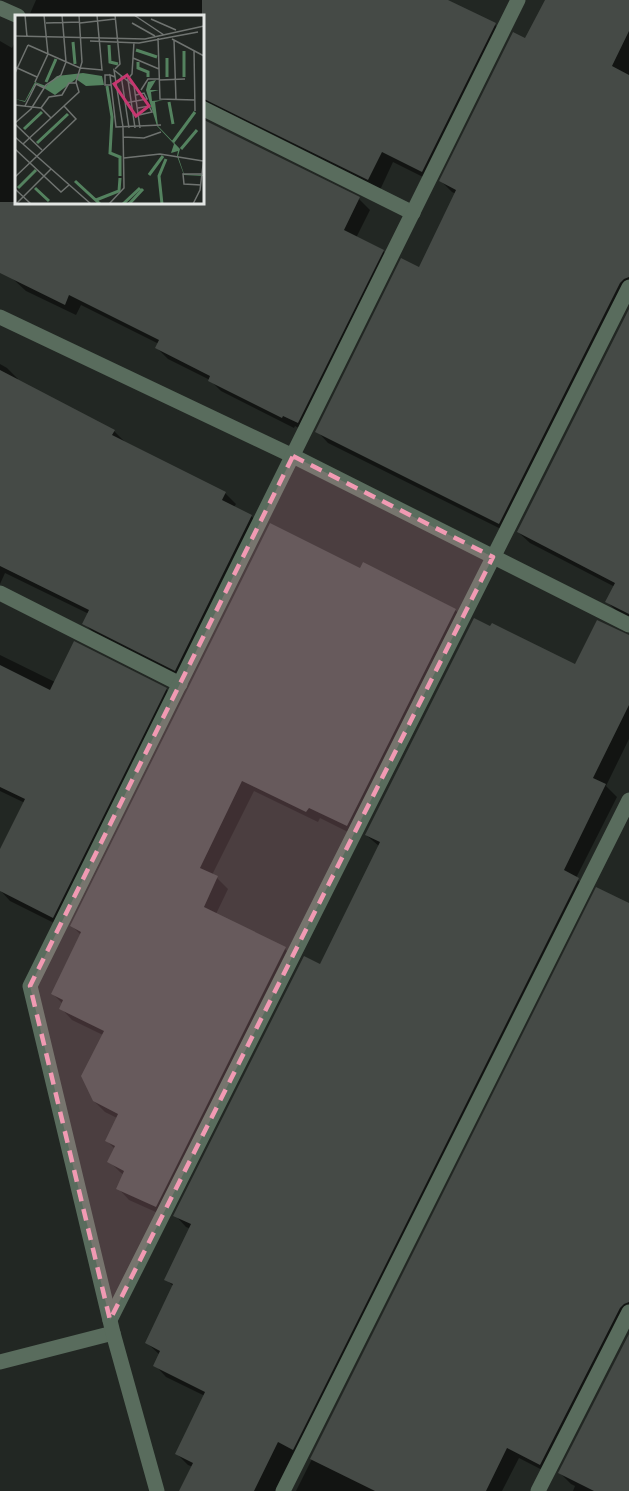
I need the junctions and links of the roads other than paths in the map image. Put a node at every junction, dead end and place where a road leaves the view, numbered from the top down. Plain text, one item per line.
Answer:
1 (518, 0) edge
2 (0, 8) edge
3 (16, 15) edge
4 (204, 109) edge
5 (412, 213) junction
6 (629, 287) edge
7 (0, 317) edge
8 (292, 456) junction
9 (493, 557) junction
10 (0, 593) edge
11 (629, 625) edge
12 (180, 684) junction
13 (629, 800) edge
14 (629, 1312) edge
15 (111, 1326) junction
16 (0, 1362) edge
17 (157, 1491) edge
18 (283, 1491) edge
19 (538, 1491) edge

1 - 5 street
2 - 3 street
4 - 5 street
5 - 8 street
6 - 9 street
7 - 8 street
8 - 9 street
8 - 12 street
9 - 11 street
9 - 15 street
10 - 12 street
12 - 15 street
13 - 18 street
14 - 19 street
15 - 16 street
15 - 17 street

